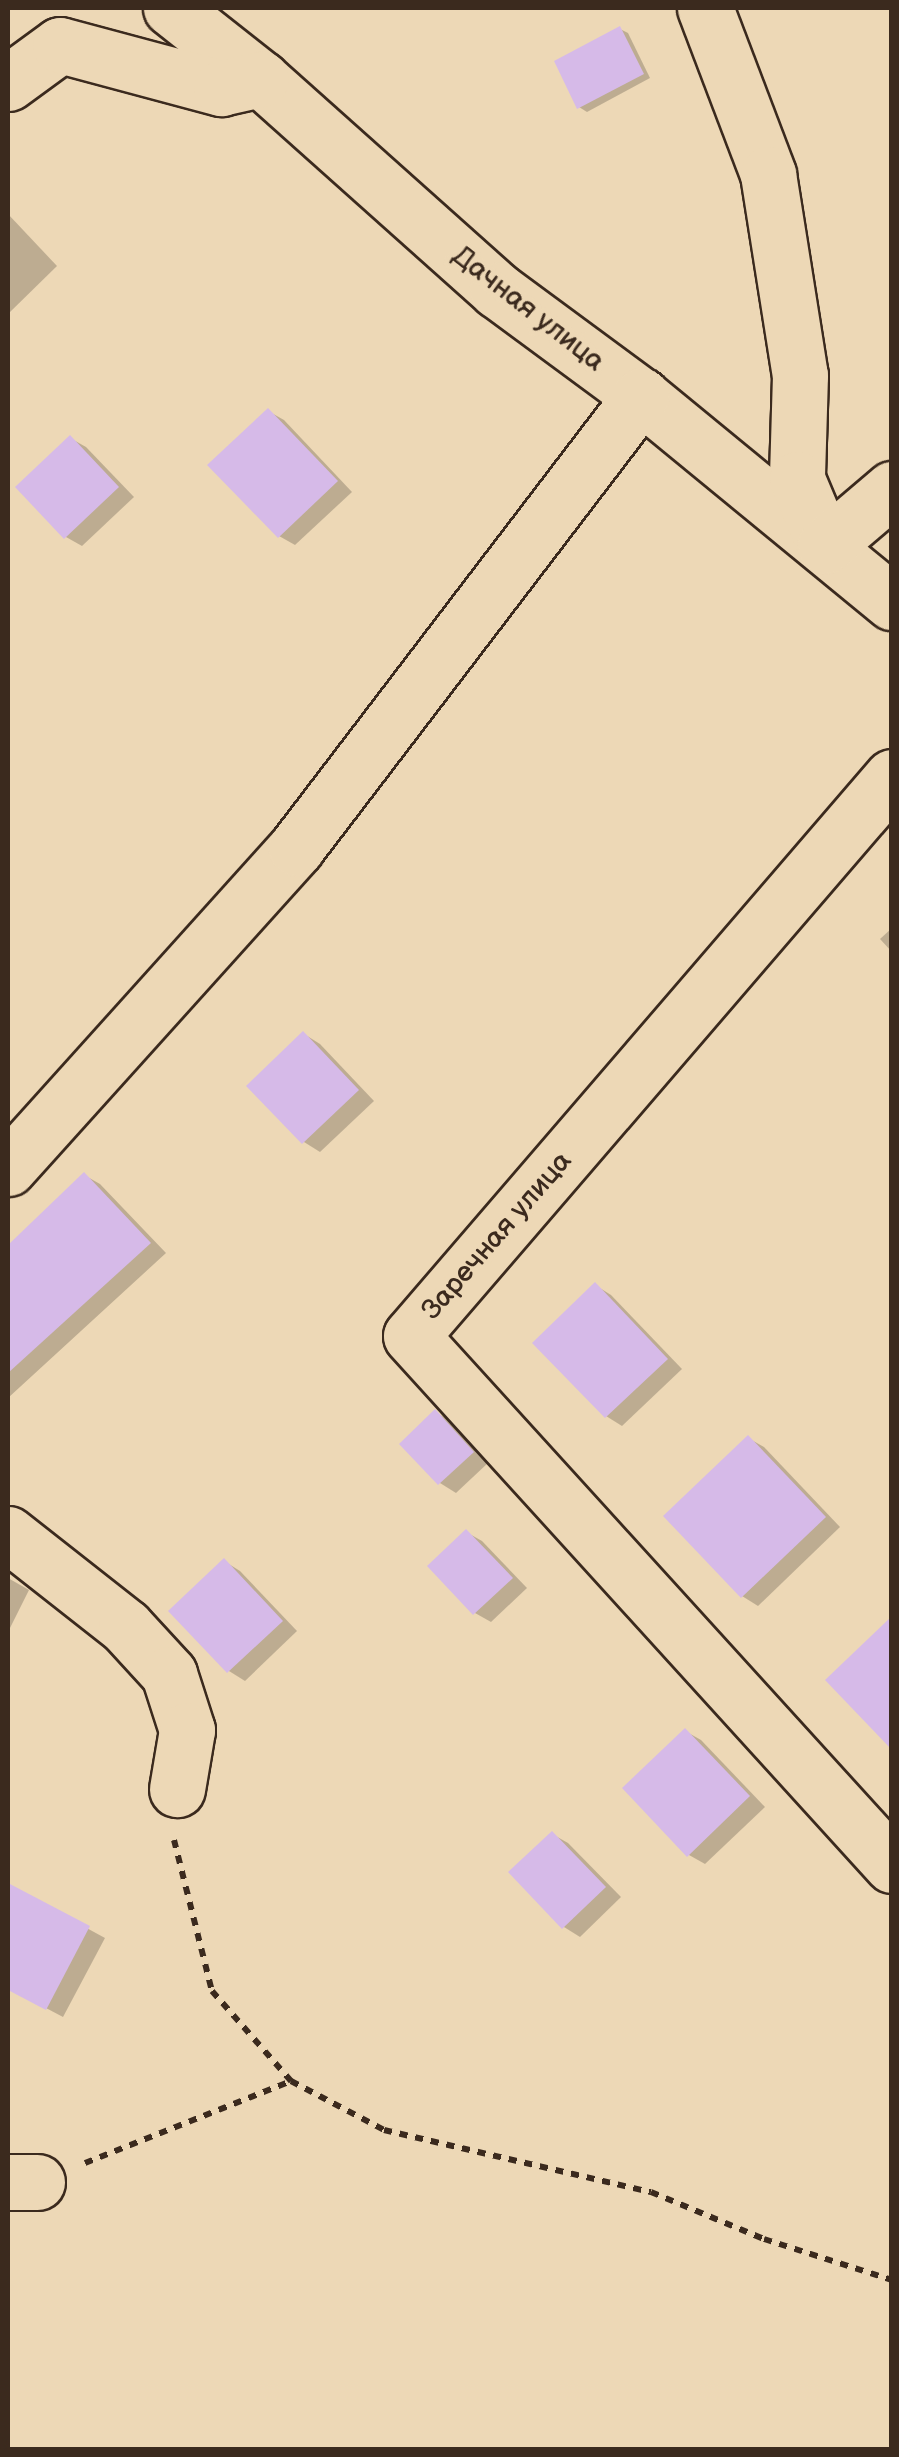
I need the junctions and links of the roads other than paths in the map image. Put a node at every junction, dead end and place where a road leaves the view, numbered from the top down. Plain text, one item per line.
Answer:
1 (172, 8) edge
2 (705, 8) edge
3 (261, 80) junction
4 (8, 83) edge
5 (641, 396) junction
6 (892, 489) edge
7 (824, 546) junction
8 (892, 602) edge
9 (892, 777) edge
10 (8, 1168) edge
11 (8, 1534) edge
12 (177, 1789) road end
13 (892, 1865) edge

1 - 3 street, Дачная улица
2 - 7 street
3 - 4 street
3 - 5 street, Дачная улица
5 - 7 street, Дачная улица
5 - 10 street
6 - 7 street
7 - 8 street, Дачная улица
9 - 13 street, Заречная улица
11 - 12 street

